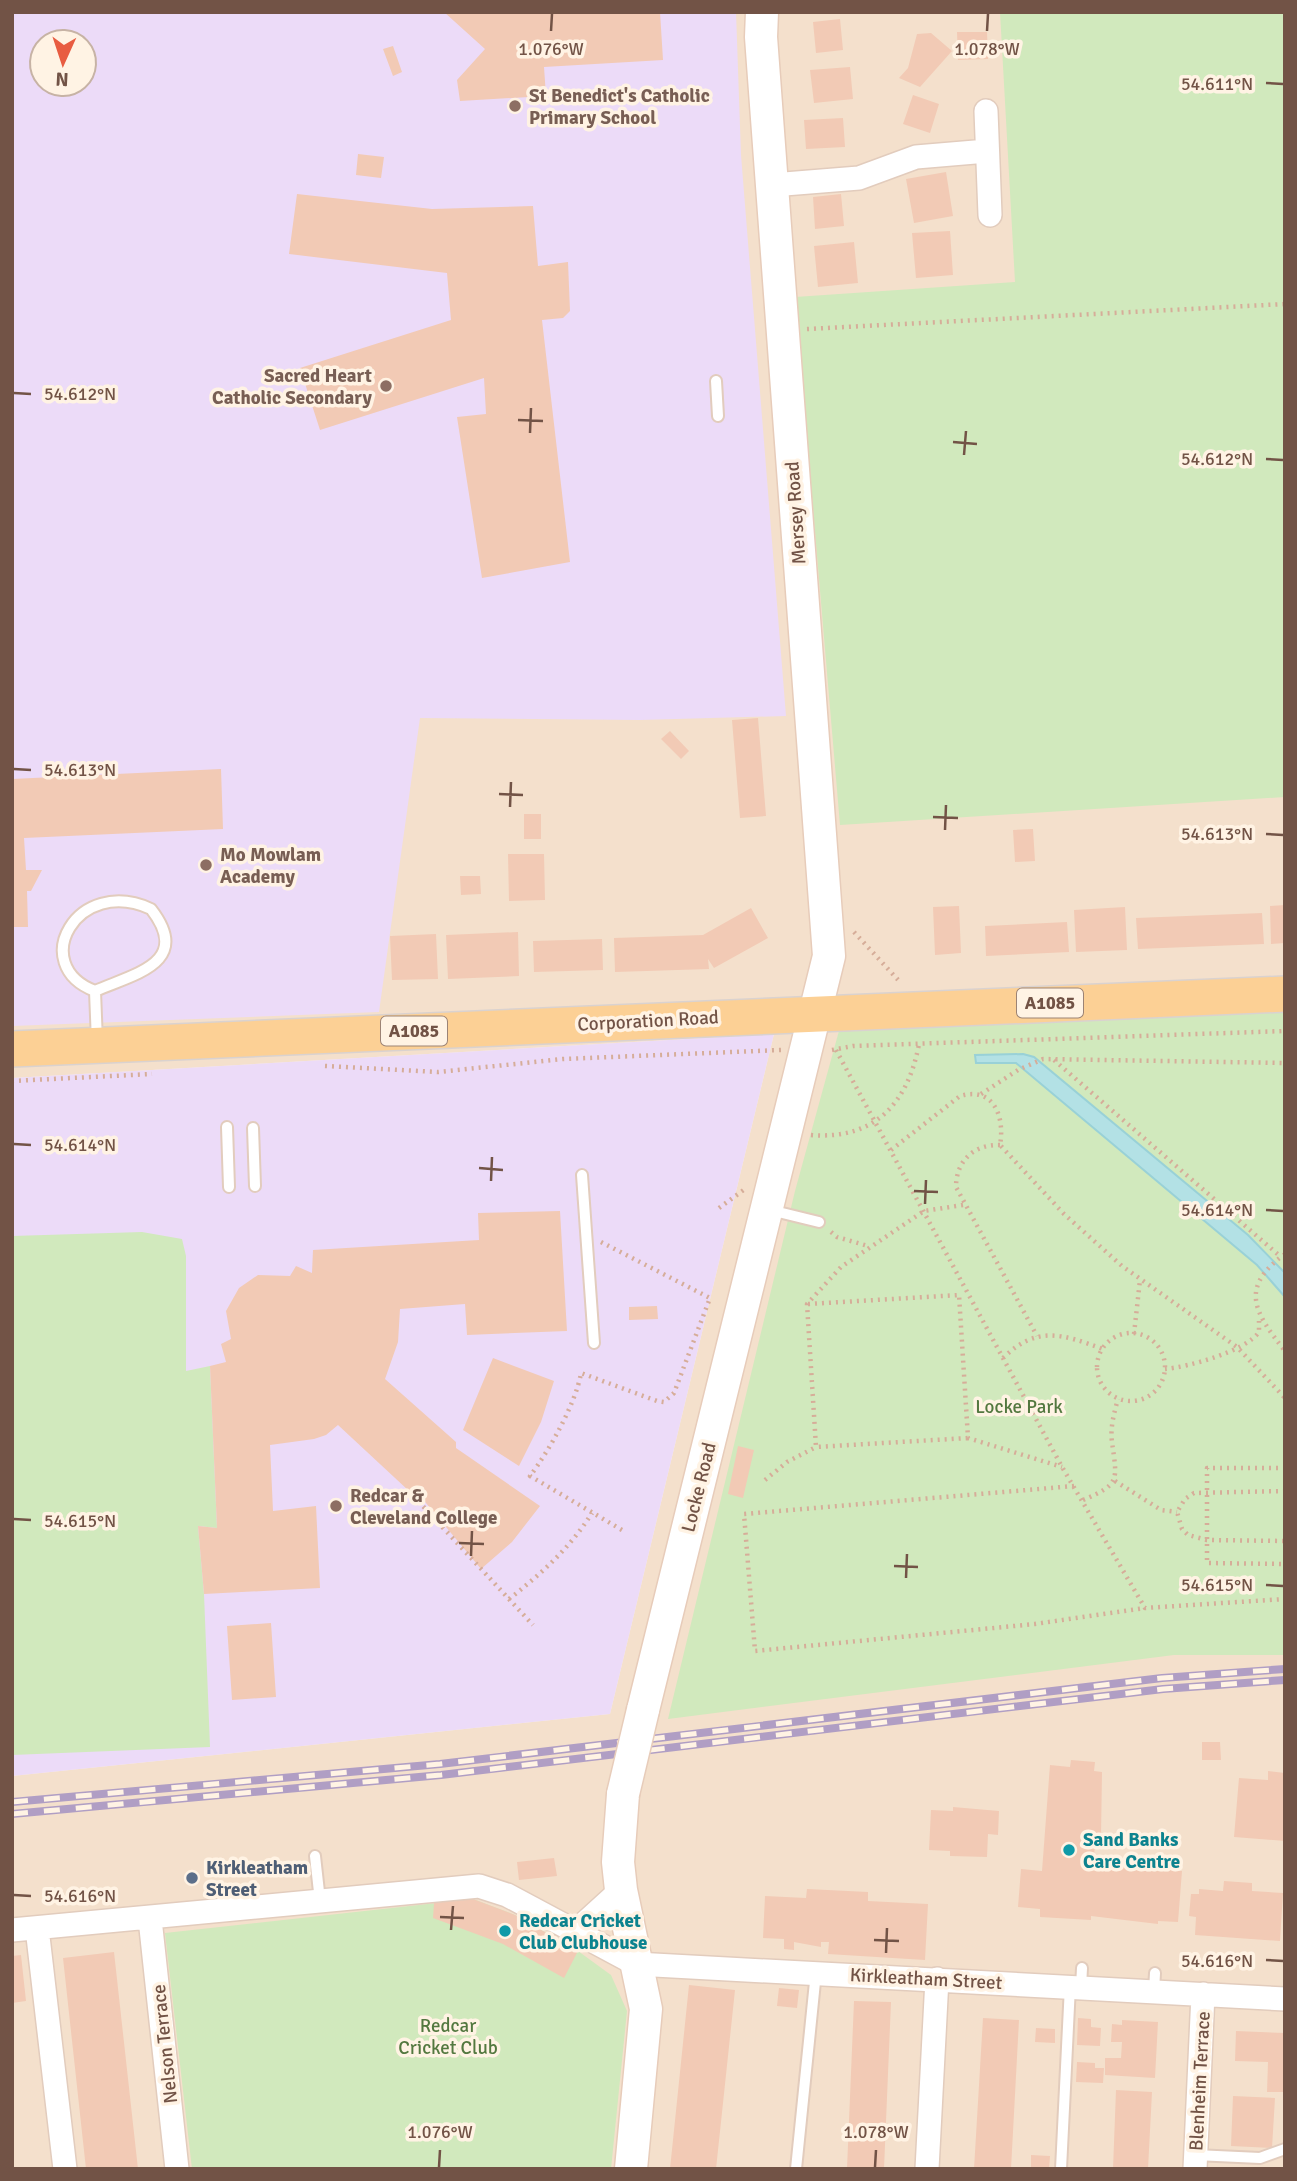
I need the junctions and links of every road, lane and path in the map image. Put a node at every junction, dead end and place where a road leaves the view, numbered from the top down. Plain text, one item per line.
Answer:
1 (762, 12) edge
2 (986, 111) dead end
3 (988, 151) junction
4 (772, 185) junction
5 (990, 215) dead end
6 (1285, 303) edge
7 (781, 330) junction
8 (716, 381) dead end
9 (718, 416) dead end
10 (825, 901) junction
11 (95, 991) junction
12 (1285, 994) edge
13 (924, 1008) junction
14 (816, 1013) junction
15 (1285, 1031) edge
16 (97, 1045) junction
17 (919, 1045) junction
18 (12, 1049) edge
19 (821, 1050) junction
20 (1053, 1060) junction
21 (1285, 1063) edge
22 (312, 1065) dead end
23 (158, 1074) dead end
24 (12, 1081) edge
25 (981, 1094) junction
26 (876, 1122) junction
27 (227, 1128) dead end
28 (253, 1128) dead end
29 (786, 1130) junction
30 (1000, 1145) junction
31 (891, 1150) junction
32 (582, 1175) dead end
33 (255, 1186) dead end
34 (229, 1187) dead end
35 (963, 1205) junction
36 (768, 1209) junction
37 (924, 1211) junction
38 (819, 1222) joint
39 (587, 1234) junction
40 (869, 1246) junction
41 (1281, 1257) edge
42 (1140, 1280) junction
43 (959, 1294) junction
44 (968, 1294) junction
45 (807, 1304) junction
46 (1259, 1318) junction
47 (1135, 1334) junction
48 (1037, 1336) junction
49 (594, 1343) dead end
50 (1237, 1347) junction
51 (1103, 1349) junction
52 (1285, 1351) edge
53 (1003, 1358) junction
54 (1165, 1369) junction
55 (1285, 1398) edge
56 (1118, 1399) junction
57 (968, 1438) junction
58 (816, 1447) junction
59 (1062, 1467) junction
60 (1285, 1468) edge
61 (765, 1480) dead end
62 (1115, 1481) junction
63 (1074, 1486) junction
64 (409, 1491) dead end
65 (1207, 1491) junction
66 (1285, 1491) edge
67 (1083, 1500) junction
68 (592, 1513) junction
69 (1177, 1513) junction
70 (622, 1530) dead end
71 (1207, 1540) junction
72 (1285, 1541) edge
73 (1285, 1564) edge
74 (509, 1599) junction
75 (1285, 1599) edge
76 (1145, 1608) junction
77 (533, 1625) dead end
78 (315, 1856) dead end
79 (621, 1890) junction
80 (320, 1901) junction
81 (150, 1919) junction
82 (37, 1928) junction
83 (12, 1930) edge
84 (576, 1931) junction
85 (636, 1964) junction
86 (816, 1972) junction
87 (937, 1979) junction
88 (1078, 1981) junction
89 (1203, 1994) junction
90 (1285, 1998) edge
91 (1285, 2149) edge
92 (1195, 2162) edge
93 (65, 2169) edge
94 (177, 2169) edge
95 (631, 2169) edge
96 (796, 2169) edge
97 (927, 2169) edge
98 (1061, 2169) edge

1 - 4 street, Mersey Road
2 - 3 street
3 - 4 street
3 - 5 street
4 - 7 street, Mersey Road
6 - 7 path
7 - 10 street, Mersey Road
8 - 9 lane
10 - 13 path
10 - 14 street, Mersey Road
11 - 11 lane
11 - 16 lane
12 - 13 main road, Corporation Road / A1085
13 - 14 main road, Corporation Road / A1085
13 - 17 path
14 - 16 main road, Corporation Road / A1085
14 - 19 street, Locke Road
14 - 19 path
15 - 17 path
16 - 18 main road, Corporation Road / A1085
17 - 19 path
17 - 26 path
19 - 22 path
19 - 26 path
19 - 29 street, Locke Road
20 - 21 path
20 - 25 path
20 - 41 path
23 - 24 path
25 - 30 path
25 - 31 path
26 - 29 path
26 - 31 path
27 - 34 lane
28 - 33 lane
29 - 36 street, Locke Road
30 - 35 path
30 - 42 path
31 - 37 path
32 - 39 lane
35 - 37 path
35 - 48 path
36 - 38 lane
36 - 79 street, Locke Road, bridge
37 - 40 path
37 - 44 path
38 - 40 path
39 - 49 lane
39 - 68 path
40 - 45 path
41 - 46 path
42 - 47 path
42 - 50 path
43 - 44 path
43 - 45 path
43 - 57 path
44 - 53 path
45 - 58 path
46 - 50 path
46 - 52 path
47 - 51 path
47 - 54 path
48 - 51 path
48 - 53 path
50 - 54 path
50 - 55 path
51 - 56 path
53 - 59 path
54 - 56 path
56 - 62 path
57 - 58 path
57 - 59 path
58 - 61 path
59 - 63 path
60 - 65 path
62 - 67 path
62 - 69 path
63 - 67 path
63 - 76 path
64 - 74 path
65 - 66 path
65 - 69 path
65 - 71 path
67 - 76 path
68 - 70 path
68 - 74 path
69 - 71 path
71 - 72 path
71 - 73 path
74 - 77 path
75 - 76 path
78 - 80 lane
79 - 84 street
79 - 85 street, Locke Road
80 - 81 street, Kirkleatham Street
80 - 84 street, Kirkleatham Street
81 - 82 street, Kirkleatham Street
81 - 94 street, Nelson Terrace
82 - 83 street, Kirkleatham Street
82 - 93 street
84 - 85 street, Kirkleatham Street
85 - 86 street, Kirkleatham Street
85 - 95 street, Locke Road
86 - 87 street, Kirkleatham Street
86 - 96 lane
87 - 88 street, Kirkleatham Street
87 - 97 street
88 - 89 street, Kirkleatham Street
88 - 98 lane
89 - 90 street, Kirkleatham Street
89 - 92 street, Blenheim Terrace
91 - 92 lane

